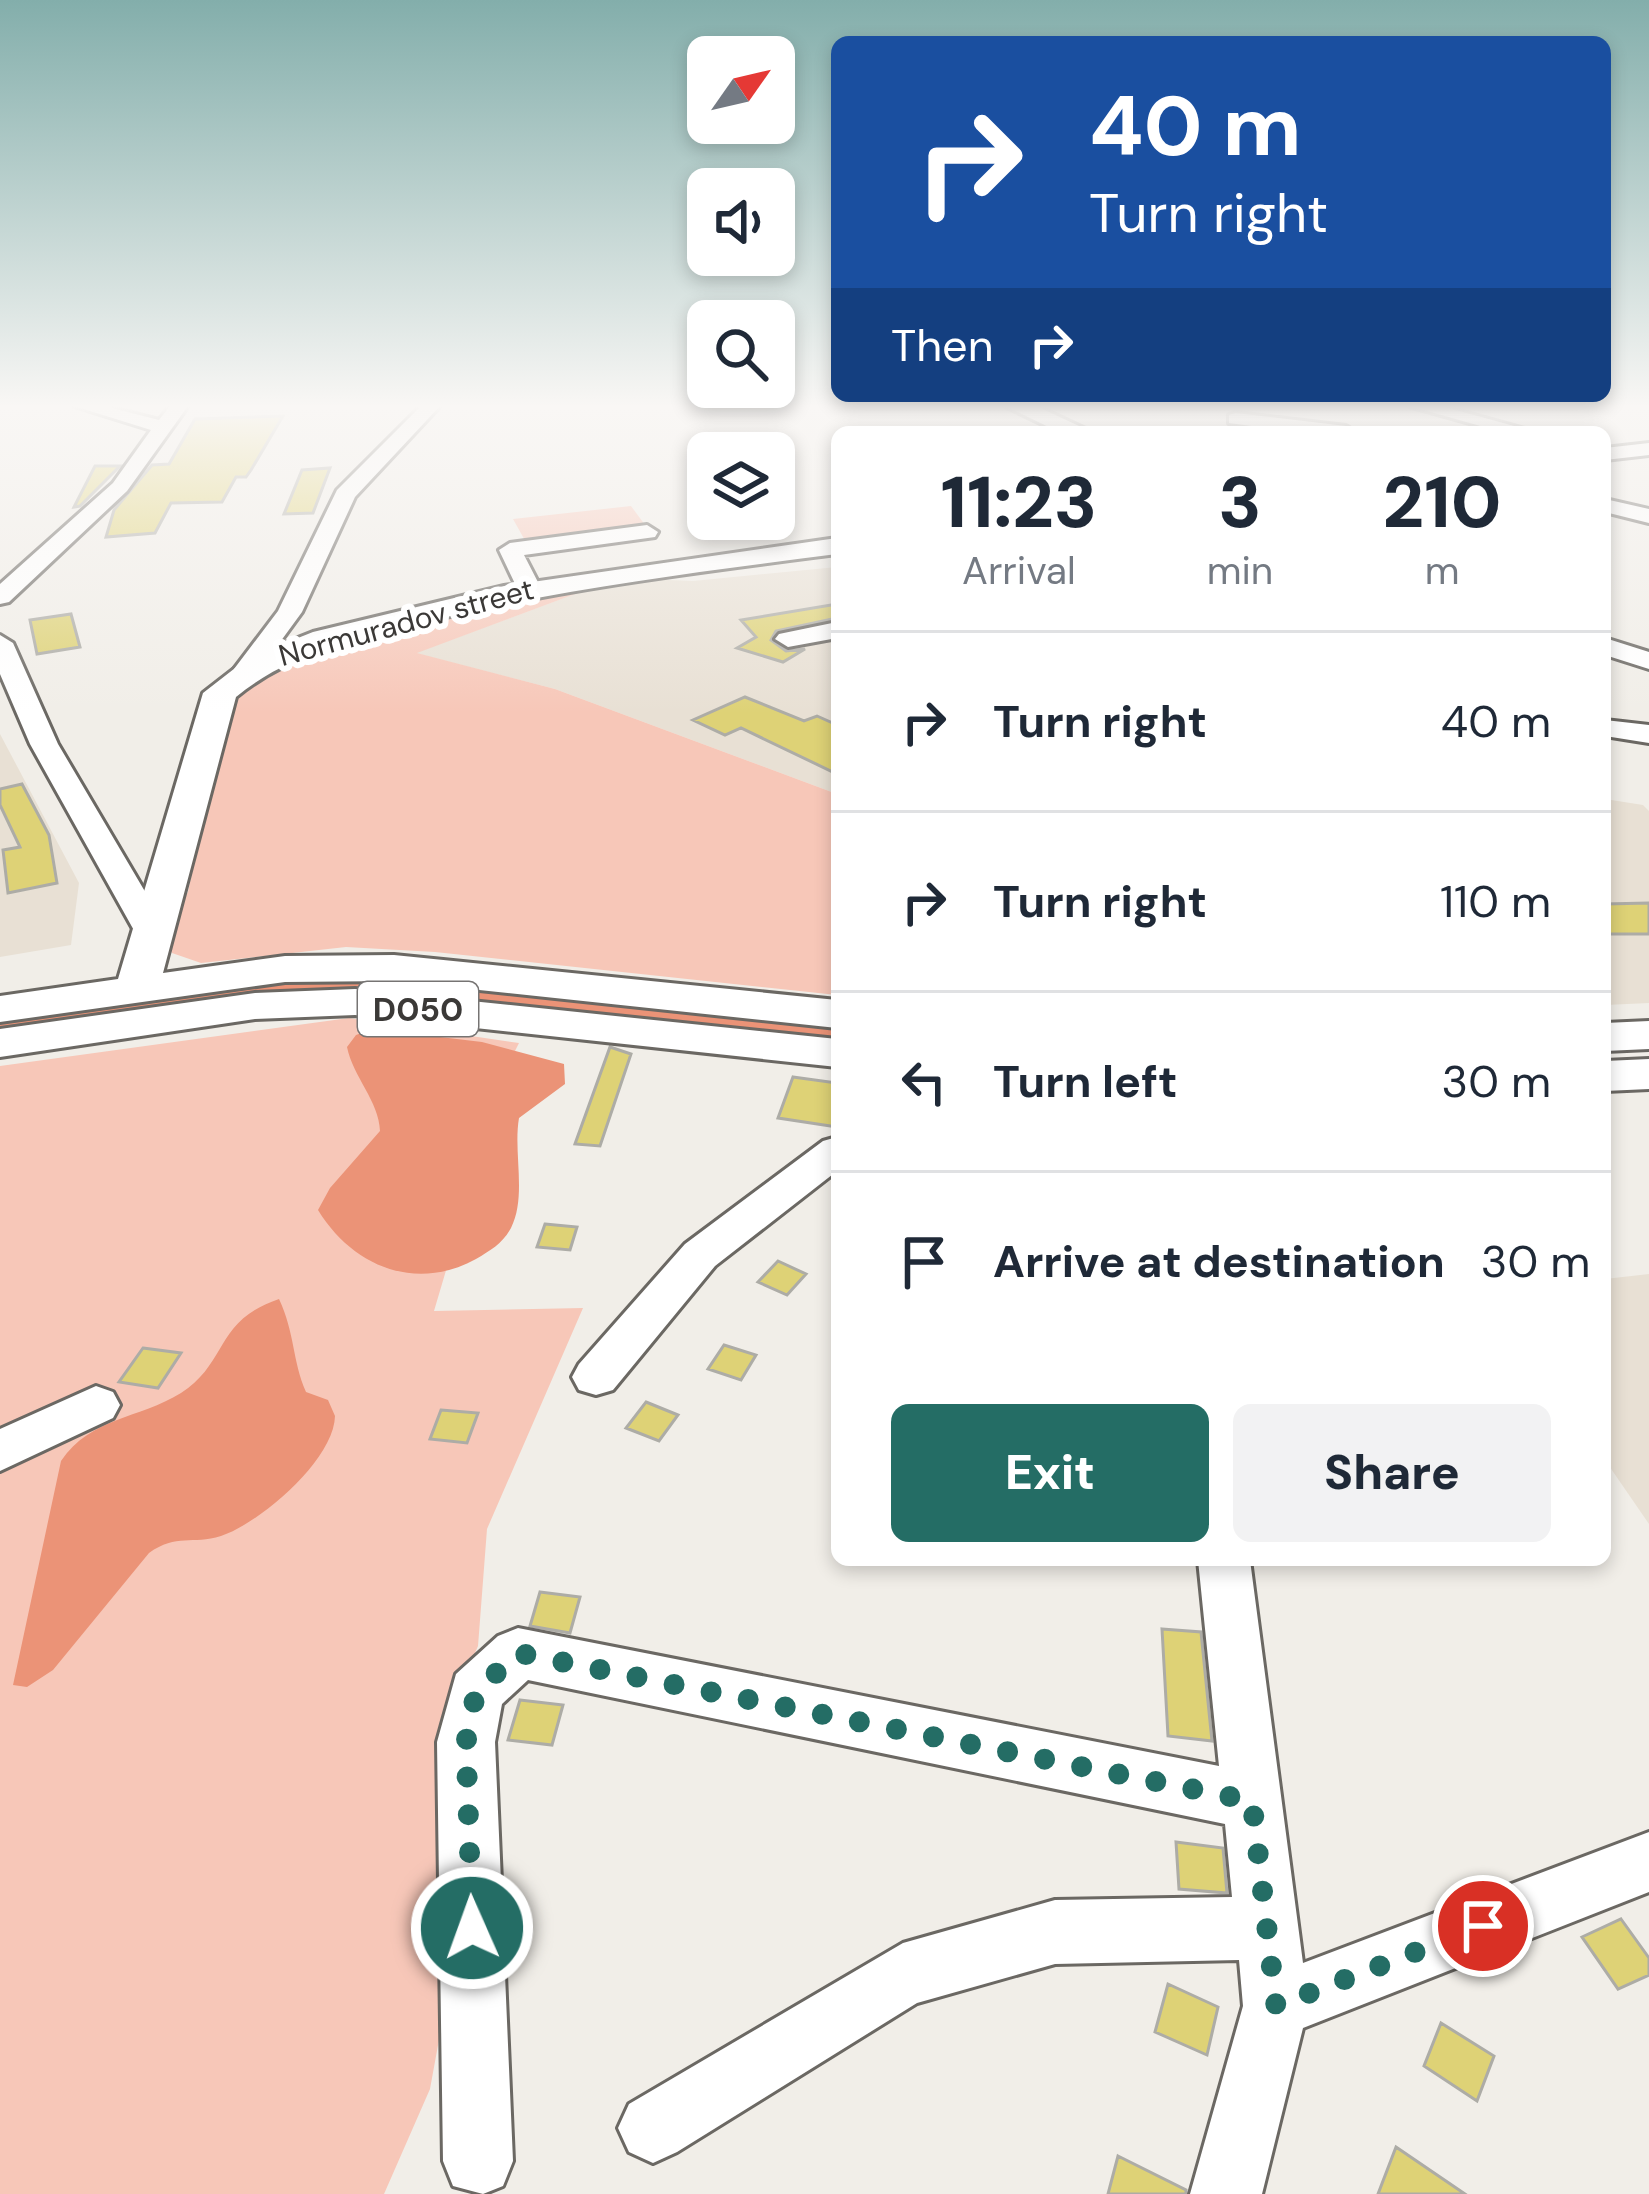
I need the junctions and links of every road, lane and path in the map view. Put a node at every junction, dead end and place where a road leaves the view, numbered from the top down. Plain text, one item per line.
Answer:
1 (97, 508) edge
2 (339, 508) edge
3 (1619, 508) edge
4 (1649, 516) edge
5 (646, 532) dead end
6 (831, 547) edge
7 (529, 588) junction
8 (0, 597) edge
9 (831, 631) edge
10 (788, 639) dead end
11 (0, 643) edge
12 (1611, 648) edge
13 (1649, 661) edge
14 (247, 669) junction
15 (1611, 729) edge
16 (1649, 734) edge
17 (153, 934) junction
18 (137, 989) junction
19 (0, 1009) edge
20 (831, 1013) edge
21 (1649, 1035) edge
22 (1611, 1037) edge
23 (0, 1043) edge
24 (831, 1052) edge
25 (1649, 1074) edge
26 (1611, 1076) edge
27 (831, 1155) edge
28 (596, 1377) dead end
29 (96, 1405) dead end
30 (0, 1451) edge
31 (1225, 1566) edge
32 (1252, 1801) junction
33 (1649, 1862) edge
34 (1266, 1928) junction
35 (1276, 2006) junction
36 (653, 2128) dead end
37 (478, 2161) dead end
38 (1226, 2194) edge

1 - 8 street
2 - 14 street
3 - 4 street
5 - 7 street
6 - 7 main road, Normuradov street
7 - 14 main road, Normuradov street
9 - 10 street
11 - 17 street
12 - 13 street
14 - 17 main road, Normuradov street
15 - 16 street
17 - 18 main road, Normuradov street
18 - 19 main road, D050
18 - 20 main road, D050
21 - 22 main road
23 - 24 main road, D050
25 - 26 main road
27 - 28 street
29 - 30 street
31 - 32 street
32 - 34 street
32 - 37 street
33 - 35 street
34 - 35 street
34 - 36 street
35 - 38 street

